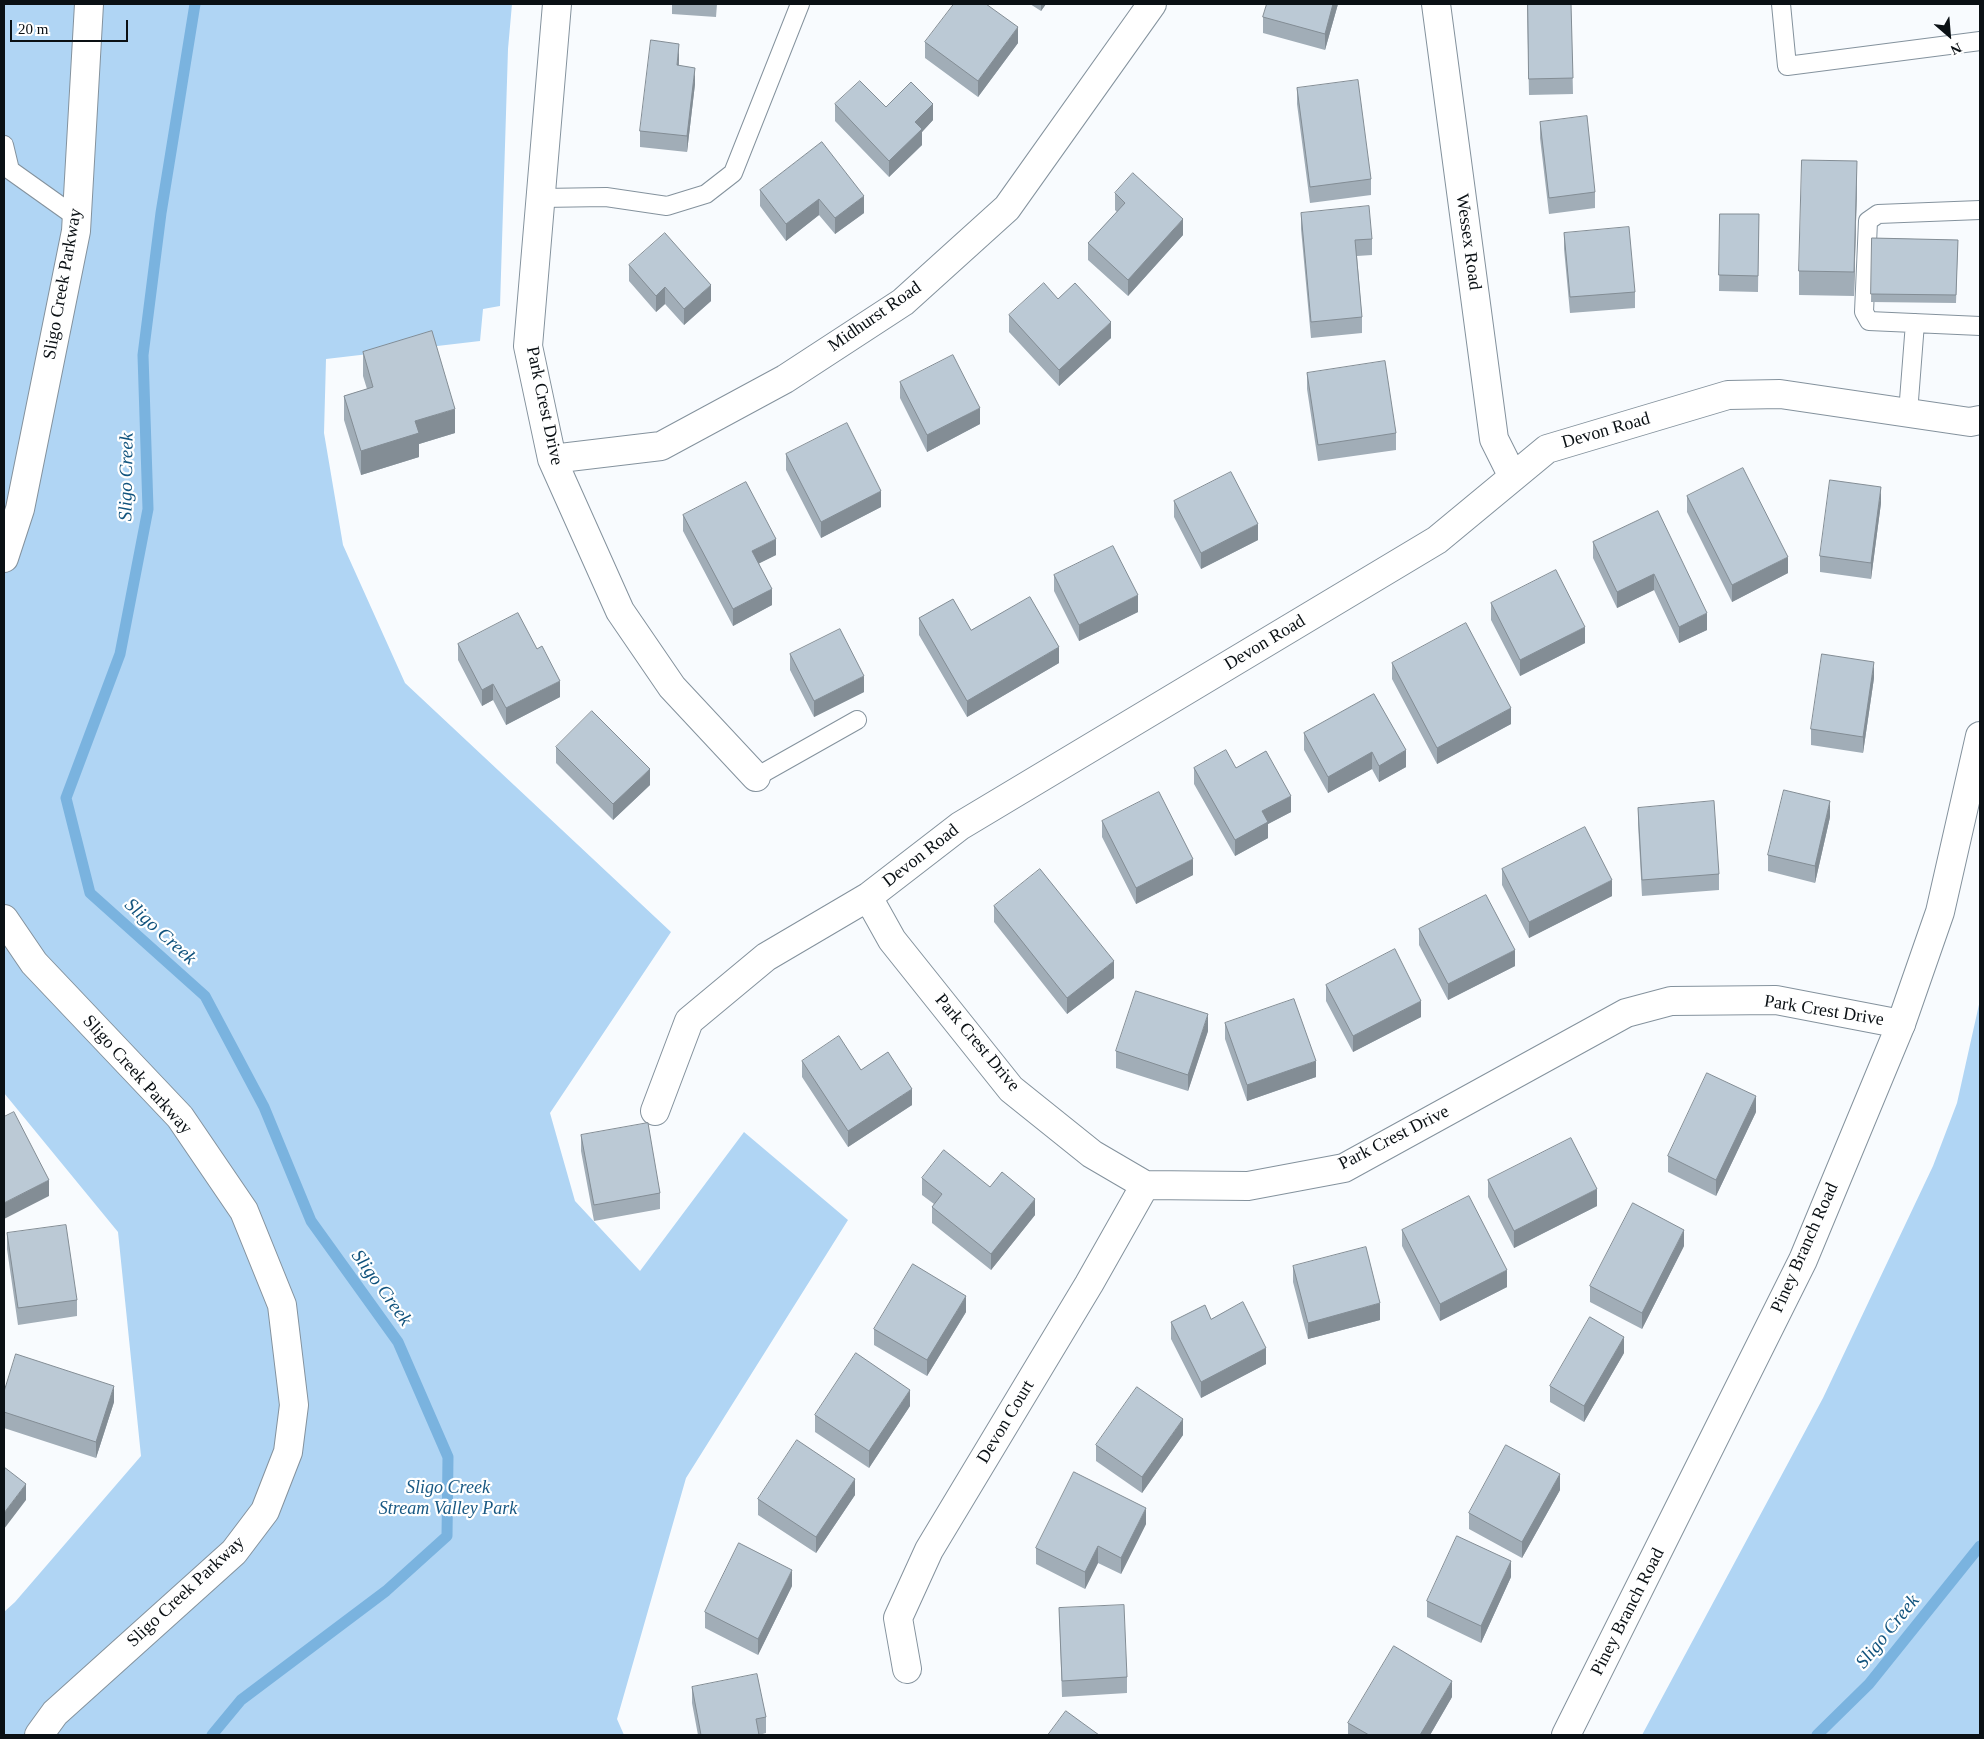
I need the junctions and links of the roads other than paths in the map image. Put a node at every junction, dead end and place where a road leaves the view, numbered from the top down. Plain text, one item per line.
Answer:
1 (89, 4) edge
2 (558, 4) edge
3 (800, 4) edge
4 (1152, 4) edge
5 (1436, 4) edge
6 (1781, 4) edge
7 (1980, 41) edge
8 (4, 145) edge
9 (541, 198) junction
10 (1980, 210) edge
11 (76, 217) junction
12 (1915, 323) junction
13 (1980, 326) edge
14 (1908, 413) junction
15 (1980, 420) edge
16 (552, 460) junction
17 (1513, 477) junction
18 (4, 558) edge
19 (857, 720) dead end
20 (1980, 736) edge
21 (756, 778) joint
22 (868, 897) junction
23 (4, 919) edge
24 (1901, 1024) junction
25 (655, 1111) dead end
26 (1145, 1185) junction
27 (907, 1669) dead end
28 (39, 1735) edge
29 (1566, 1735) edge

1 - 11 street, Sligo Creek Parkway
2 - 9 street, Park Crest Drive
3 - 9 lane
4 - 16 street, Midhurst Road
5 - 17 street, Wessex Road
6 - 7 lane
8 - 11 lane
9 - 16 street, Park Crest Drive
10 - 12 lane
11 - 18 street, Sligo Creek Parkway
12 - 13 lane
12 - 14 lane
14 - 15 street, Devon Road
14 - 17 street, Devon Road
16 - 21 street, Park Crest Drive
17 - 22 street, Devon Road
19 - 21 lane
20 - 24 street, Piney Branch Road
22 - 25 street, Devon Road
22 - 26 street, Park Crest Drive
23 - 28 street, Sligo Creek Parkway
24 - 26 street, Park Crest Drive
24 - 29 street, Piney Branch Road
26 - 27 street, Devon Court

